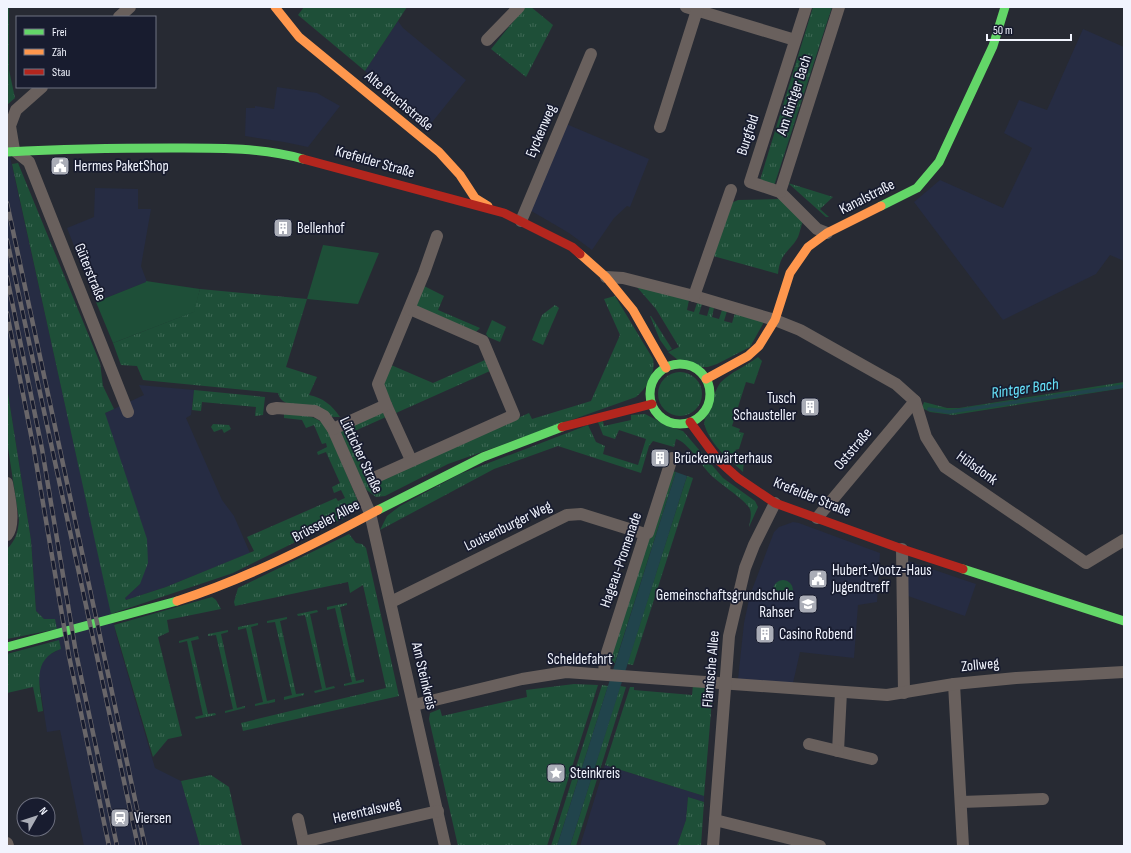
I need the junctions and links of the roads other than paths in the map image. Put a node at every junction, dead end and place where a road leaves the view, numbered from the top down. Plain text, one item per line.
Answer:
1 (130, 7) edge
2 (275, 7) edge
3 (518, 7) edge
4 (806, 7) edge
5 (839, 7) edge
6 (1005, 7) edge
7 (694, 8) edge
8 (120, 16) edge
9 (486, 40) dead end
10 (796, 40) junction
11 (591, 54) dead end
12 (41, 88) edge
13 (660, 127) dead end
14 (11, 151) edge
15 (731, 190) dead end
16 (780, 192) junction
17 (504, 213) junction
18 (521, 222) junction
19 (827, 233) junction
20 (437, 236) dead end
21 (606, 277) junction
22 (694, 296) junction
23 (410, 309) junction
24 (775, 320) junction
25 (666, 368) junction
26 (706, 379) junction
27 (914, 401) junction
28 (652, 404) junction
29 (386, 405) junction
30 (272, 409) dead end
31 (128, 412) dead end
32 (690, 422) junction
33 (333, 430) junction
34 (672, 458) dead end
35 (411, 460) junction
36 (376, 477) dead end
37 (7, 483) edge
38 (775, 503) junction
39 (370, 513) junction
40 (817, 518) junction
41 (645, 534) junction
42 (7, 535) edge
43 (1124, 540) edge
44 (902, 549) junction
45 (391, 602) junction
46 (1124, 621) edge
47 (7, 647) edge
48 (1124, 672) edge
49 (607, 674) junction
50 (725, 683) junction
51 (954, 684) junction
52 (841, 692) junction
53 (904, 694) junction
54 (414, 704) junction
55 (809, 744) dead end
56 (838, 751) junction
57 (872, 759) dead end
58 (1043, 799) dead end
59 (961, 802) junction
60 (438, 812) junction
61 (298, 819) dead end
62 (715, 820) junction
63 (7, 843) edge
64 (303, 844) edge
65 (8, 846) edge
66 (445, 846) edge
67 (713, 846) edge
68 (820, 846) edge
69 (963, 846) edge

1 - 8 street
2 - 17 main road, Alte Bruchstraße
3 - 9 street
4 - 10 street, Burgfeld
5 - 16 street, Am Rintger Bach
6 - 19 main road, Kanalstraße
7 - 10 street, Am Rintger Bach
7 - 13 street
10 - 16 street, Burgfeld
11 - 18 street, Eyckenweg
12 - 14 street
14 - 17 main road, Krefelder Straße
14 - 31 street, Güterstraße
15 - 22 street
16 - 19 street, Burgfeld
17 - 18 main road, Krefelder Straße
18 - 21 main road, Krefelder Straße
19 - 24 main road, Kanalstraße
20 - 23 street
21 - 22 street, Hülsdonk
21 - 25 main road, Krefelder Straße
22 - 24 street, Hülsdonk
23 - 29 street
23 - 35 street
24 - 26 main road, Kanalstraße
24 - 27 street, Hülsdonk
25 - 26 main road
25 - 28 main road
26 - 32 main road
27 - 40 street, Oststraße
27 - 43 street, Hülsdonk
28 - 32 main road
28 - 39 main road, Brüsseler Allee
29 - 33 street
29 - 35 street
30 - 33 street, Lütticher Straße
32 - 38 main road, Krefelder Straße
33 - 39 street, Lütticher Straße
34 - 41 street, Hageau-Promenade
35 - 36 street
37 - 42 street
38 - 40 main road, Krefelder Straße
38 - 50 street, Flämische Allee
39 - 45 street, Am Steinkreis
39 - 47 main road, Brüsseler Allee
40 - 44 main road, Krefelder Straße
41 - 45 street, Louisenburger Weg
41 - 49 street, Hageau-Promenade
44 - 46 main road, Krefelder Straße
44 - 53 street
45 - 54 street, Am Steinkreis
48 - 51 street, Zollweg
49 - 50 street, Scheldefahrt
49 - 54 street, Scheldefahrt
50 - 52 street, Zollweg
50 - 62 street, Flämische Allee
51 - 53 street, Zollweg
51 - 59 street
52 - 53 street, Zollweg
52 - 56 street
54 - 60 street, Am Steinkreis
55 - 56 street
56 - 57 street
58 - 59 street
59 - 69 street
60 - 64 street, Herentalsweg
60 - 66 street, Am Steinkreis
61 - 64 street
62 - 67 street, Flämische Allee
62 - 68 street
63 - 65 street

